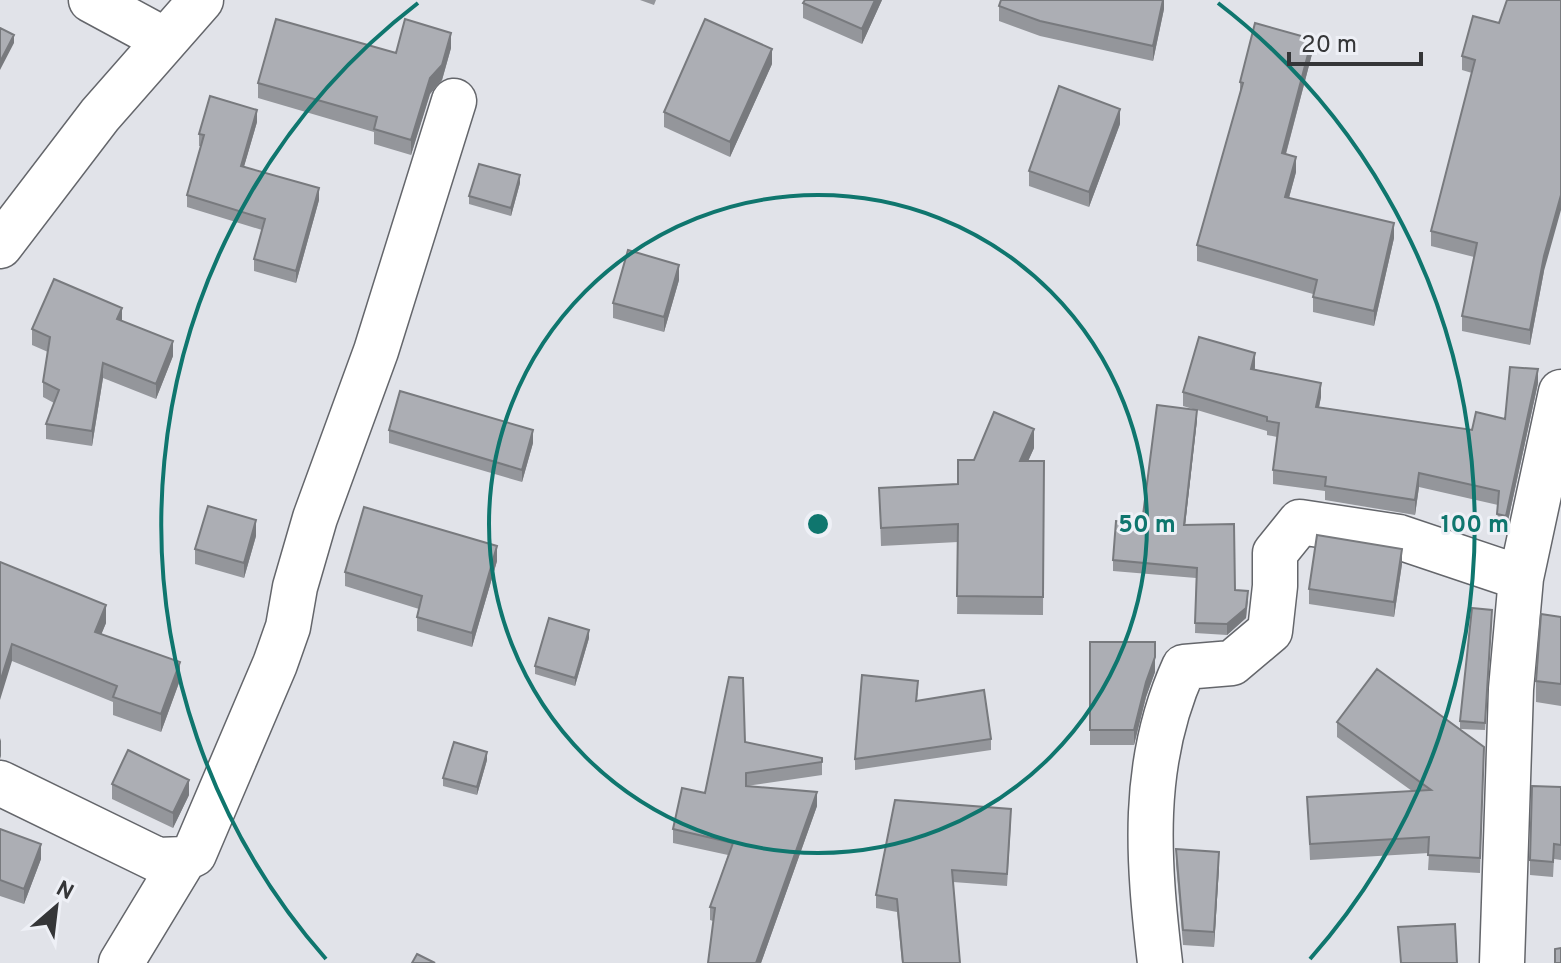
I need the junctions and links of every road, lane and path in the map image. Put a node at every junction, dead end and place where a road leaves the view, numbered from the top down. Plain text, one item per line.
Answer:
1 (91, 0) edge
2 (201, 0) edge
3 (165, 40) junction
4 (454, 101) dead end
5 (0, 246) edge
6 (1561, 392) edge
7 (1521, 578) junction
8 (0, 783) edge
9 (184, 859) junction
10 (121, 963) edge
11 (1160, 963) edge
12 (1502, 963) edge

1 - 3 street
2 - 3 street
3 - 5 street
4 - 9 street
6 - 7 street
7 - 11 street
7 - 12 street
8 - 9 street
9 - 10 street

